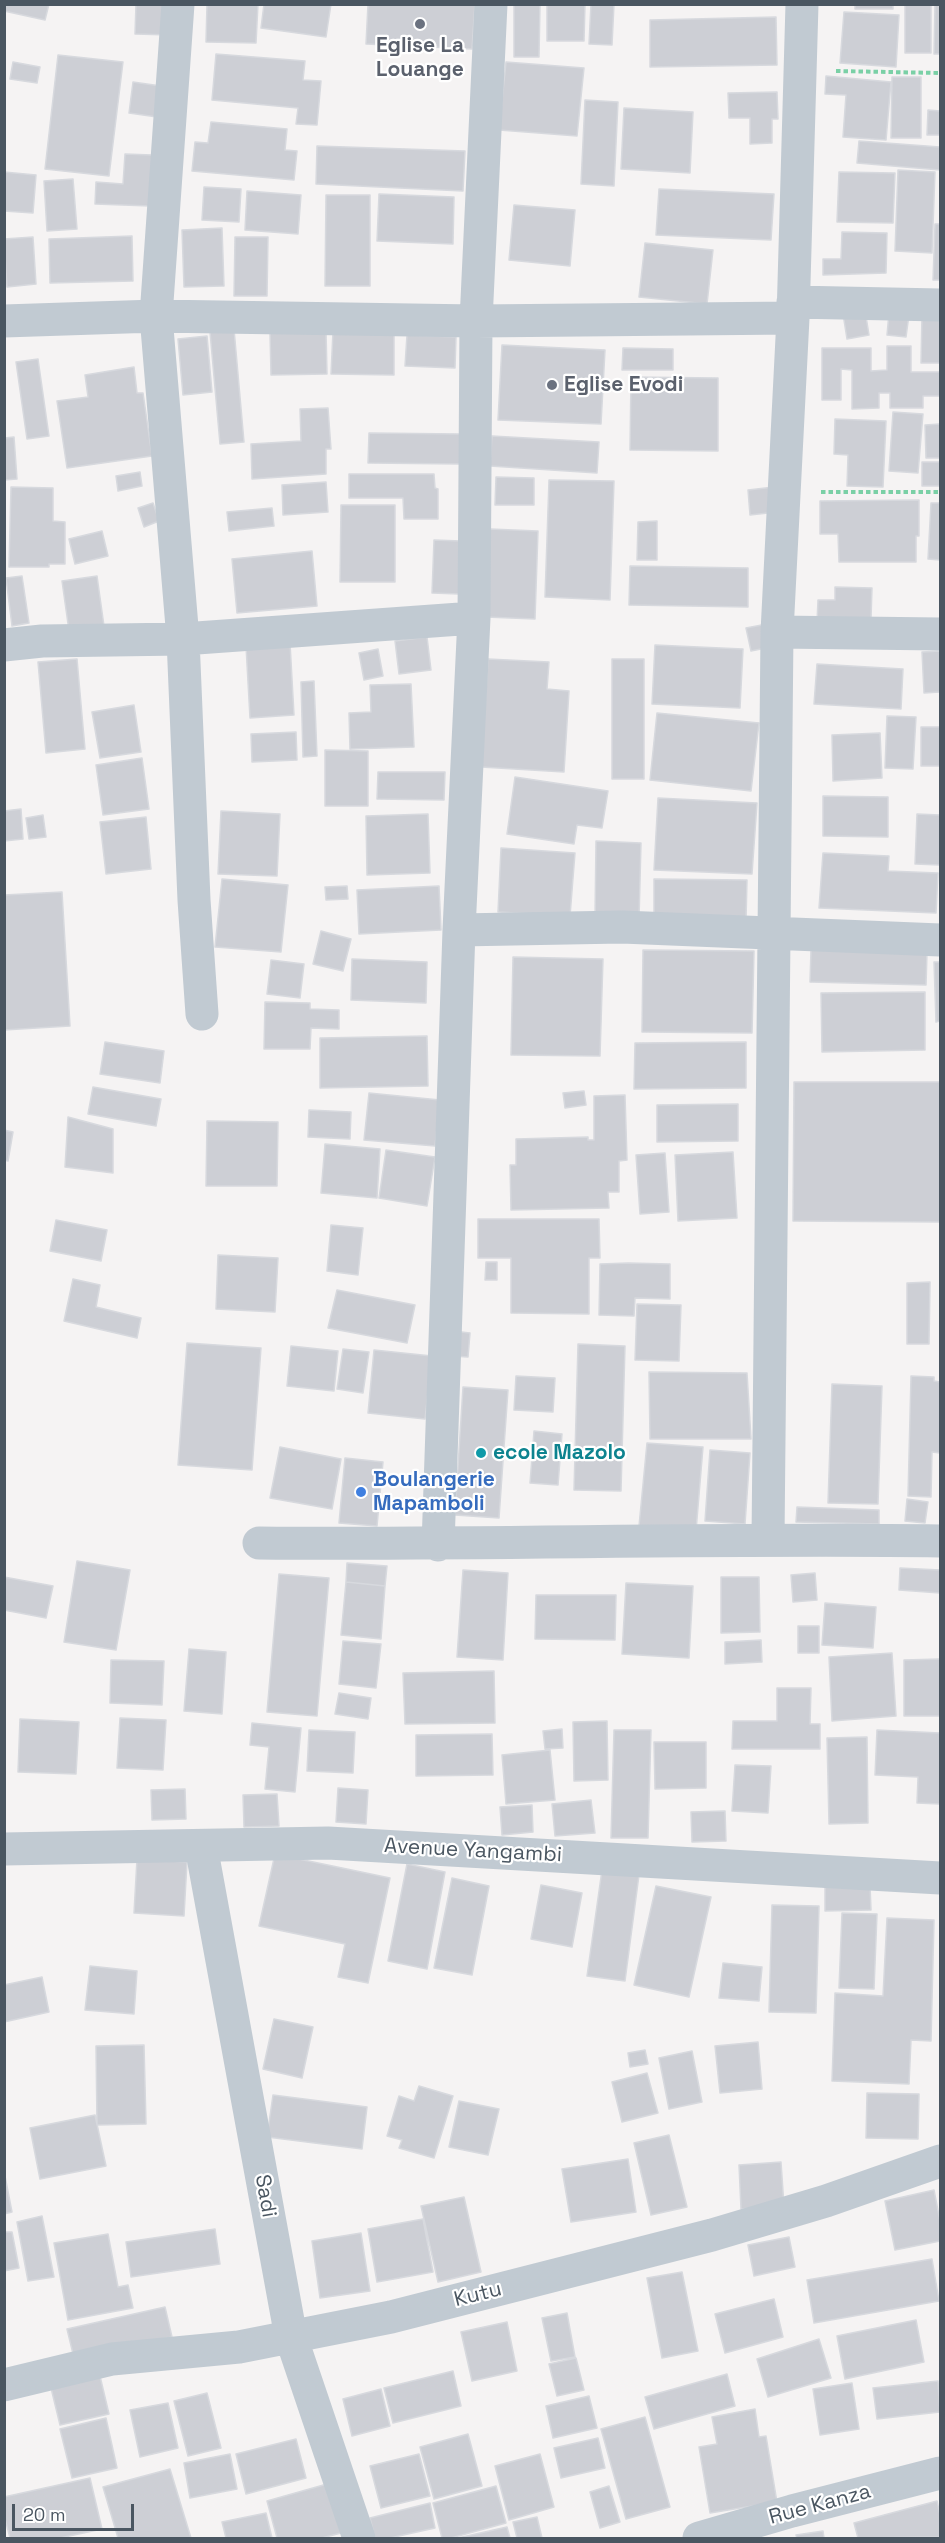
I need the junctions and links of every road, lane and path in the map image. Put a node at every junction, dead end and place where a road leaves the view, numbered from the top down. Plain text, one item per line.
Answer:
1 (178, 4) edge
2 (491, 4) edge
3 (802, 4) edge
4 (799, 69) junction
5 (940, 73) edge
6 (940, 305) edge
7 (793, 310) junction
8 (156, 316) junction
9 (4, 321) edge
10 (476, 321) junction
11 (784, 490) junction
12 (940, 492) edge
13 (474, 618) junction
14 (777, 632) junction
15 (940, 634) edge
16 (183, 639) junction
17 (4, 645) edge
18 (459, 930) junction
19 (773, 935) junction
20 (940, 940) edge
21 (202, 1014) dead end
22 (768, 1539) junction
23 (940, 1541) edge
24 (259, 1543) dead end
25 (438, 1545) junction
26 (201, 1846) junction
27 (4, 1849) edge
28 (940, 1878) edge
29 (940, 2161) edge
30 (291, 2337) junction
31 (4, 2385) edge
32 (940, 2473) edge
33 (359, 2538) edge
34 (699, 2538) edge

1 - 8 street
2 - 10 street
3 - 4 street
4 - 5 path
4 - 7 street
6 - 7 street
7 - 10 street
7 - 11 street
8 - 9 street
8 - 10 street
8 - 16 street
10 - 13 street
11 - 12 path
11 - 14 street
13 - 16 street
13 - 18 street
14 - 15 street
14 - 19 street
16 - 17 street
16 - 21 street
18 - 19 street
18 - 25 street
19 - 20 street
19 - 22 street
22 - 23 street
22 - 25 street
24 - 25 street
26 - 27 street, Avenue Yangambi
26 - 28 street, Avenue Yangambi
26 - 30 street, Sadi
29 - 30 street, Kutu
30 - 31 street, Kutu
30 - 33 street, Sadi
32 - 34 street, Rue Kanza

